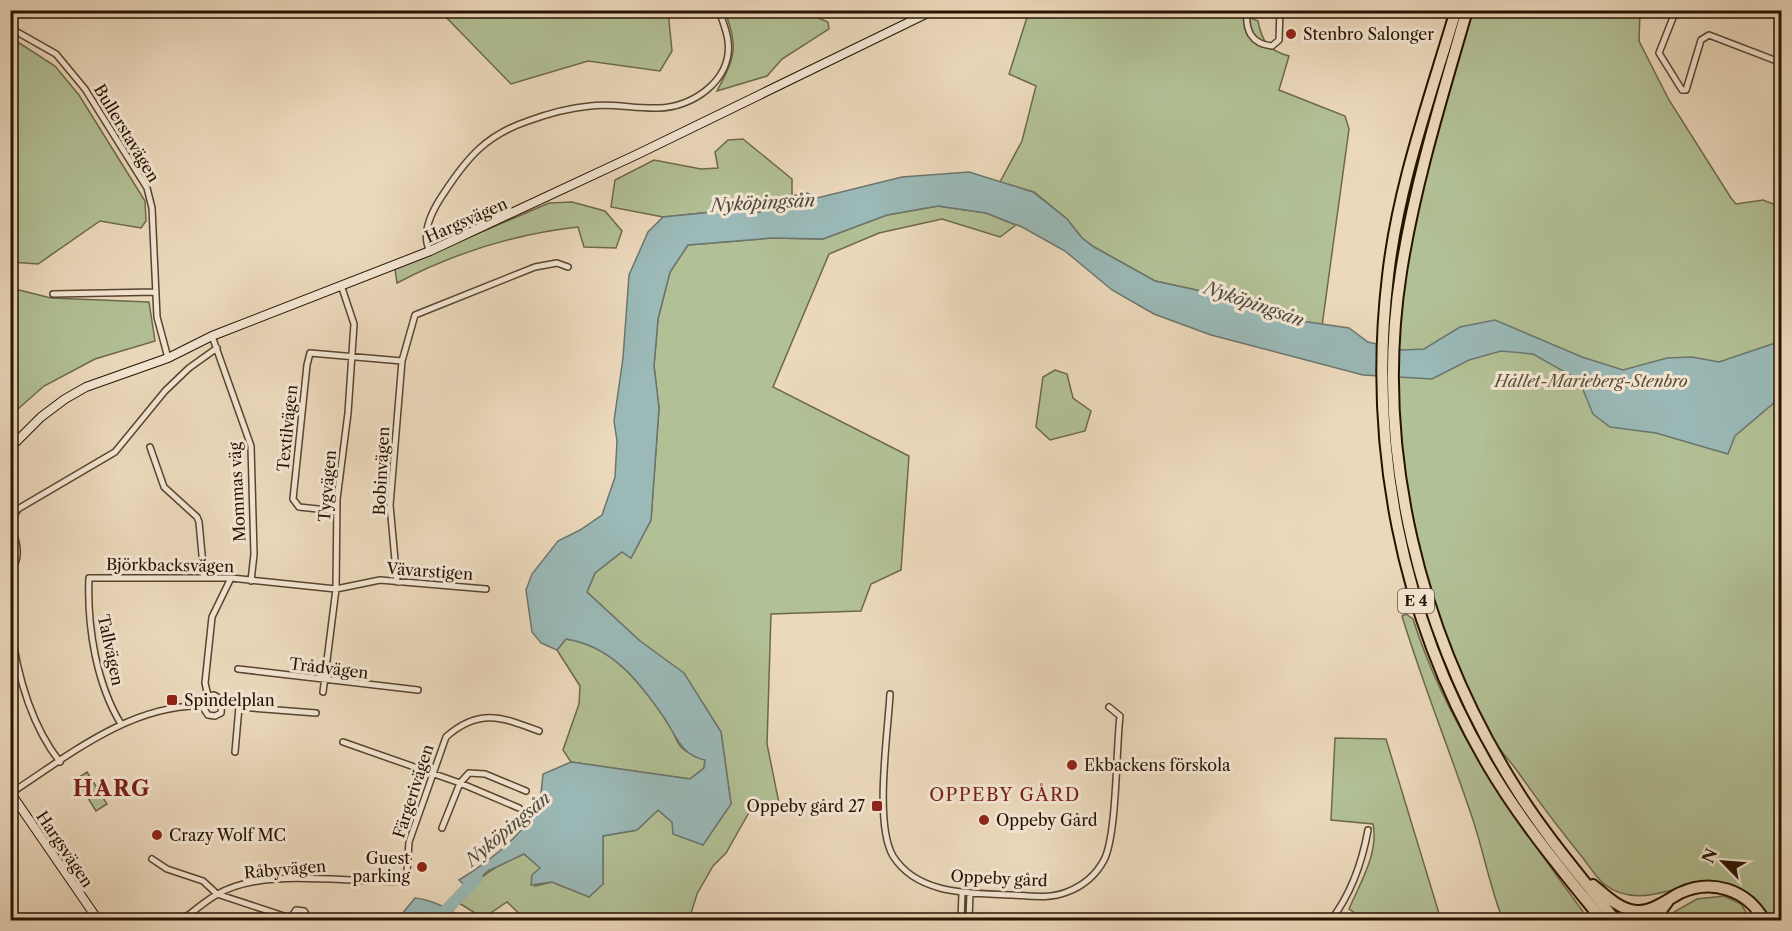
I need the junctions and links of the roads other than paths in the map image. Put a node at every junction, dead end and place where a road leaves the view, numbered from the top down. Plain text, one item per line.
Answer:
1 (719, 10) edge
2 (934, 10) edge
3 (1247, 10) edge
4 (1280, 10) edge
5 (1456, 10) edge
6 (1467, 10) edge
7 (1676, 10) edge
8 (10, 28) edge
9 (1782, 63) edge
10 (430, 251) junction
11 (568, 267) dead end
12 (341, 285) junction
13 (155, 292) junction
14 (53, 294) dead end
15 (1389, 330) junction
16 (212, 336) junction
17 (217, 348) junction
18 (352, 355) junction
19 (168, 358) junction
20 (402, 361) junction
21 (1388, 401) junction
22 (150, 447) dead end
23 (10, 448) edge
24 (337, 511) junction
25 (204, 577) junction
26 (10, 578) edge
27 (89, 578) joint
28 (231, 578) junction
29 (252, 581) junction
30 (397, 582) junction
31 (336, 589) junction
32 (486, 589) dead end
33 (10, 622) edge
34 (238, 669) dead end
35 (325, 681) junction
36 (418, 690) dead end
37 (323, 692) dead end
38 (890, 694) dead end
39 (208, 696) junction
40 (202, 706) junction
41 (223, 706) junction
42 (239, 707) junction
43 (1109, 707) dead end
44 (316, 713) dead end
45 (121, 724) junction
46 (539, 731) dead end
47 (343, 742) dead end
48 (234, 752) dead end
49 (60, 762) junction
50 (432, 774) junction
51 (460, 783) junction
52 (526, 791) dead end
53 (11, 793) edge
54 (519, 808) dead end
55 (442, 828) dead end
56 (1368, 830) dead end
57 (152, 859) dead end
58 (1575, 869) junction
59 (400, 881) joint
60 (962, 893) junction
61 (970, 893) junction
62 (217, 894) junction
63 (1670, 899) junction
64 (290, 919) edge
65 (1334, 919) edge
66 (98, 921) edge
67 (182, 921) edge
68 (310, 921) edge
69 (961, 921) edge
70 (969, 921) edge
71 (1602, 921) edge
72 (1615, 921) edge
73 (1654, 921) edge
74 (1764, 921) edge

1 - 10 street
2 - 10 street, Hargsvägen
3 - 4 street
5 - 15 highway, E 4
6 - 15 highway, E 4
7 - 9 street
8 - 13 street, Bullerstavägen
10 - 12 street, Hargsvägen
11 - 20 street, Bobinvägen
12 - 16 street, Hargsvägen
12 - 18 street, Tygvägen
13 - 14 street
13 - 19 street, Bullerstavägen
15 - 21 highway, E 4
16 - 17 street, Mommas väg
16 - 19 street, Hargsvägen
17 - 26 street
17 - 29 street, Mommas väg
18 - 20 street
18 - 24 street, Tygvägen
18 - 24 street, Textilvägen
19 - 23 street, Hargsvägen
20 - 30 street, Bobinvägen
21 - 58 highway, E 4
21 - 71 highway, E 4
22 - 25 street
24 - 31 street, Tygvägen
25 - 27 street, Björkbacksvägen
25 - 28 street, Björkbacksvägen
27 - 45 street, Tallvägen
28 - 29 street, Björkbacksvägen
28 - 39 street
29 - 31 street
30 - 31 street, Vävarstigen
30 - 32 street, Vävarstigen
31 - 35 street, Tygvägen
33 - 49 street
34 - 35 street, Trådvägen
35 - 36 street, Trådvägen
35 - 37 street, Tygvägen
38 - 60 street, Oppeby gård
39 - 40 street
39 - 41 street
40 - 41 street
40 - 45 street
41 - 42 street
42 - 44 street
42 - 48 street
43 - 61 street, Oppeby gård
45 - 49 street
46 - 50 street, Färgerivägen
47 - 50 street
49 - 53 street
50 - 51 street
50 - 59 street, Färgerivägen
51 - 52 street
51 - 54 street
51 - 55 street
53 - 66 street, Hargsvägen
56 - 65 street
57 - 62 street
58 - 63 highway
58 - 72 highway, E 4
59 - 62 street, Råbyvägen
60 - 61 street, Oppeby gård
60 - 69 street
61 - 70 street
62 - 64 street
62 - 67 street, Råbyvägen
63 - 73 highway
63 - 74 highway
64 - 68 street

